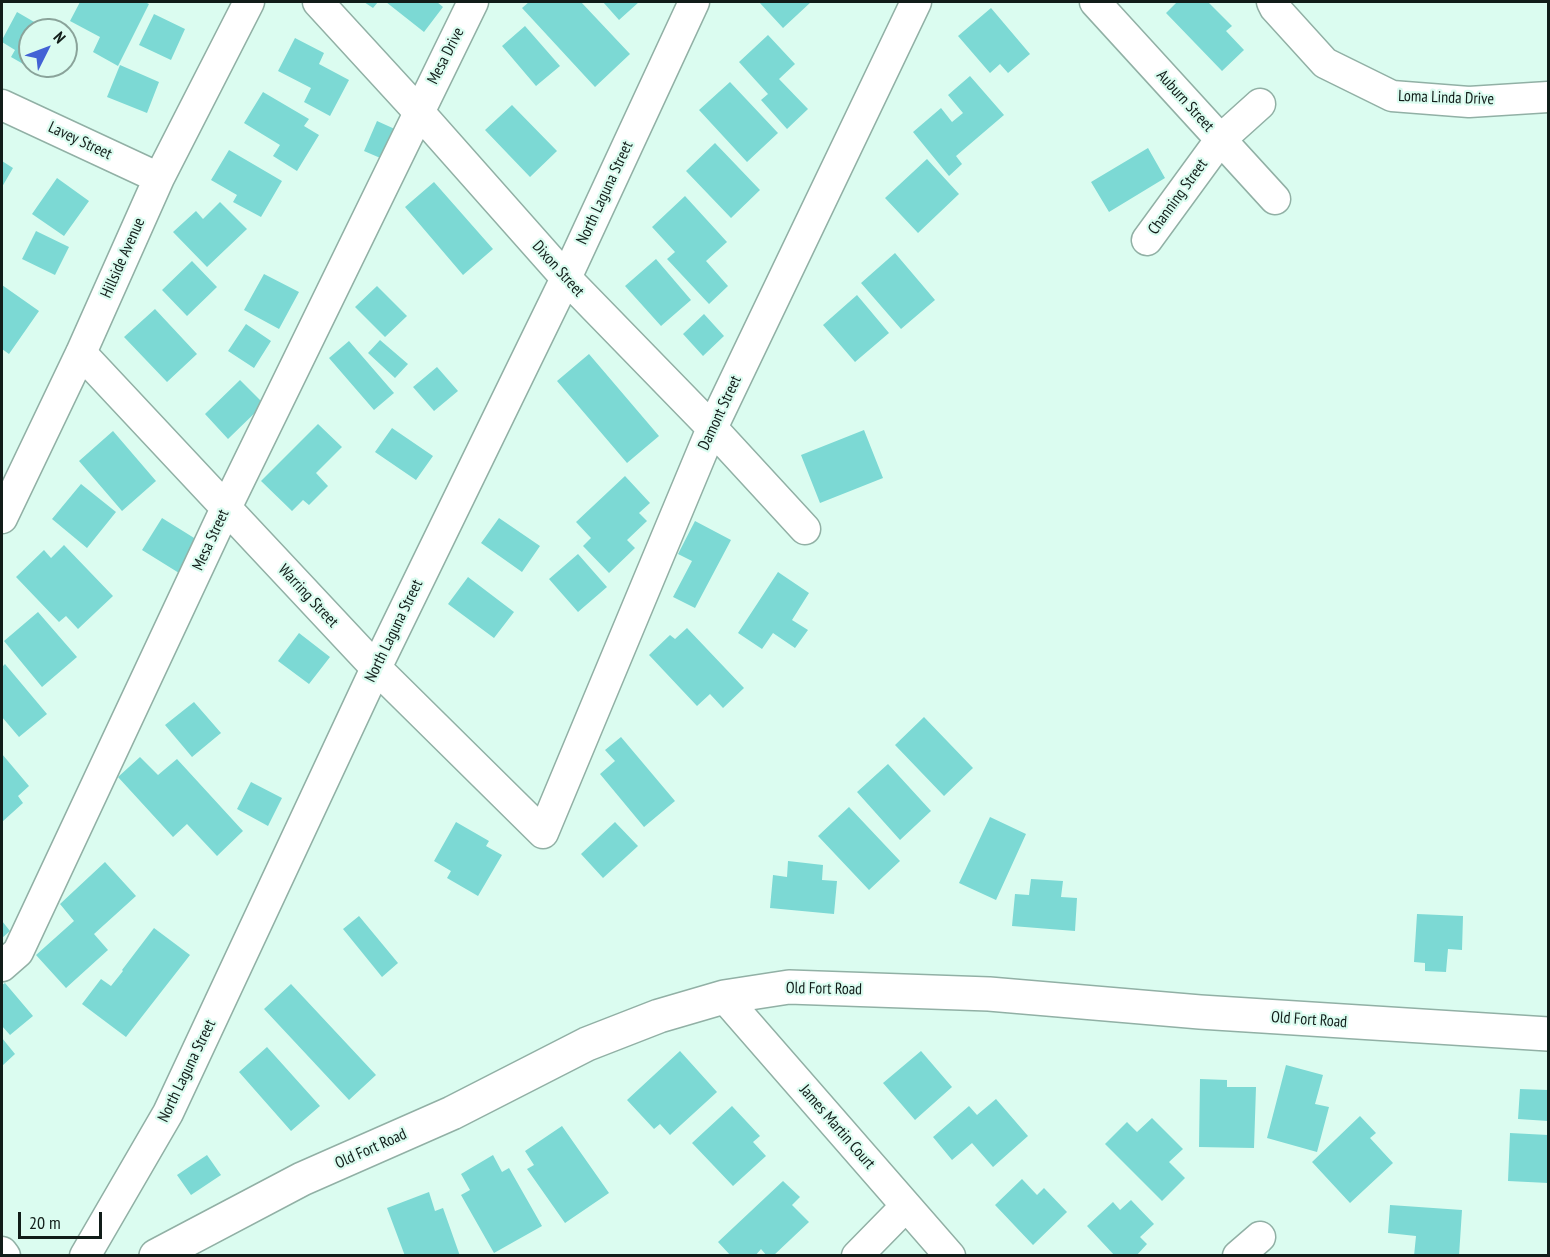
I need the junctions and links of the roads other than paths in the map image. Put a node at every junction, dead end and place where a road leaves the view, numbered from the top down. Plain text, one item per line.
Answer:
1 (249, 2) edge
2 (318, 2) edge
3 (473, 2) edge
4 (694, 2) edge
5 (916, 2) edge
6 (1095, 2) edge
7 (1272, 2) edge
8 (1548, 97) edge
9 (1260, 104) dead end
10 (2, 105) edge
11 (418, 111) junction
12 (1220, 140) junction
13 (159, 178) junction
14 (1275, 200) dead end
15 (1147, 240) dead end
16 (566, 278) junction
17 (81, 352) junction
18 (712, 428) junction
19 (226, 507) junction
20 (2, 518) edge
21 (805, 529) dead end
22 (376, 669) junction
23 (543, 833) joint
24 (2, 966) edge
25 (724, 998) junction
26 (1548, 1034) edge
27 (906, 1206) junction
28 (1260, 1237) dead end
29 (2, 1252) edge
30 (5, 1256) edge
31 (85, 1256) edge
32 (156, 1256) edge
33 (856, 1256) edge
34 (950, 1256) edge
35 (1238, 1256) edge

1 - 13 street, Hillside Avenue
2 - 11 street, Dixon Street
3 - 11 street, Mesa Drive
4 - 16 street, North Laguna Street
5 - 18 street, Damont Street
6 - 12 street, Auburn Street
7 - 8 street, Loma Linda Drive
9 - 12 street, Channing Street
10 - 13 street, Lavey Street
11 - 16 street, Dixon Street
11 - 19 street, Mesa Street
12 - 14 street, Auburn Street
12 - 15 street, Channing Street
13 - 17 street, Hillside Avenue
16 - 18 street, Dixon Street
16 - 22 street, North Laguna Street
17 - 19 street, Warring Street
17 - 20 street, Hillside Avenue
18 - 21 street, Dixon Street
18 - 23 street, Damont Street
19 - 22 street, Warring Street
19 - 24 street, Mesa Street
22 - 23 street, Warring Street
22 - 31 street, North Laguna Street
25 - 26 street, Old Fort Road
25 - 27 street, James Martin Court
25 - 32 street, Old Fort Road
27 - 33 street
27 - 34 street, James Martin Court
28 - 35 street
29 - 30 street

